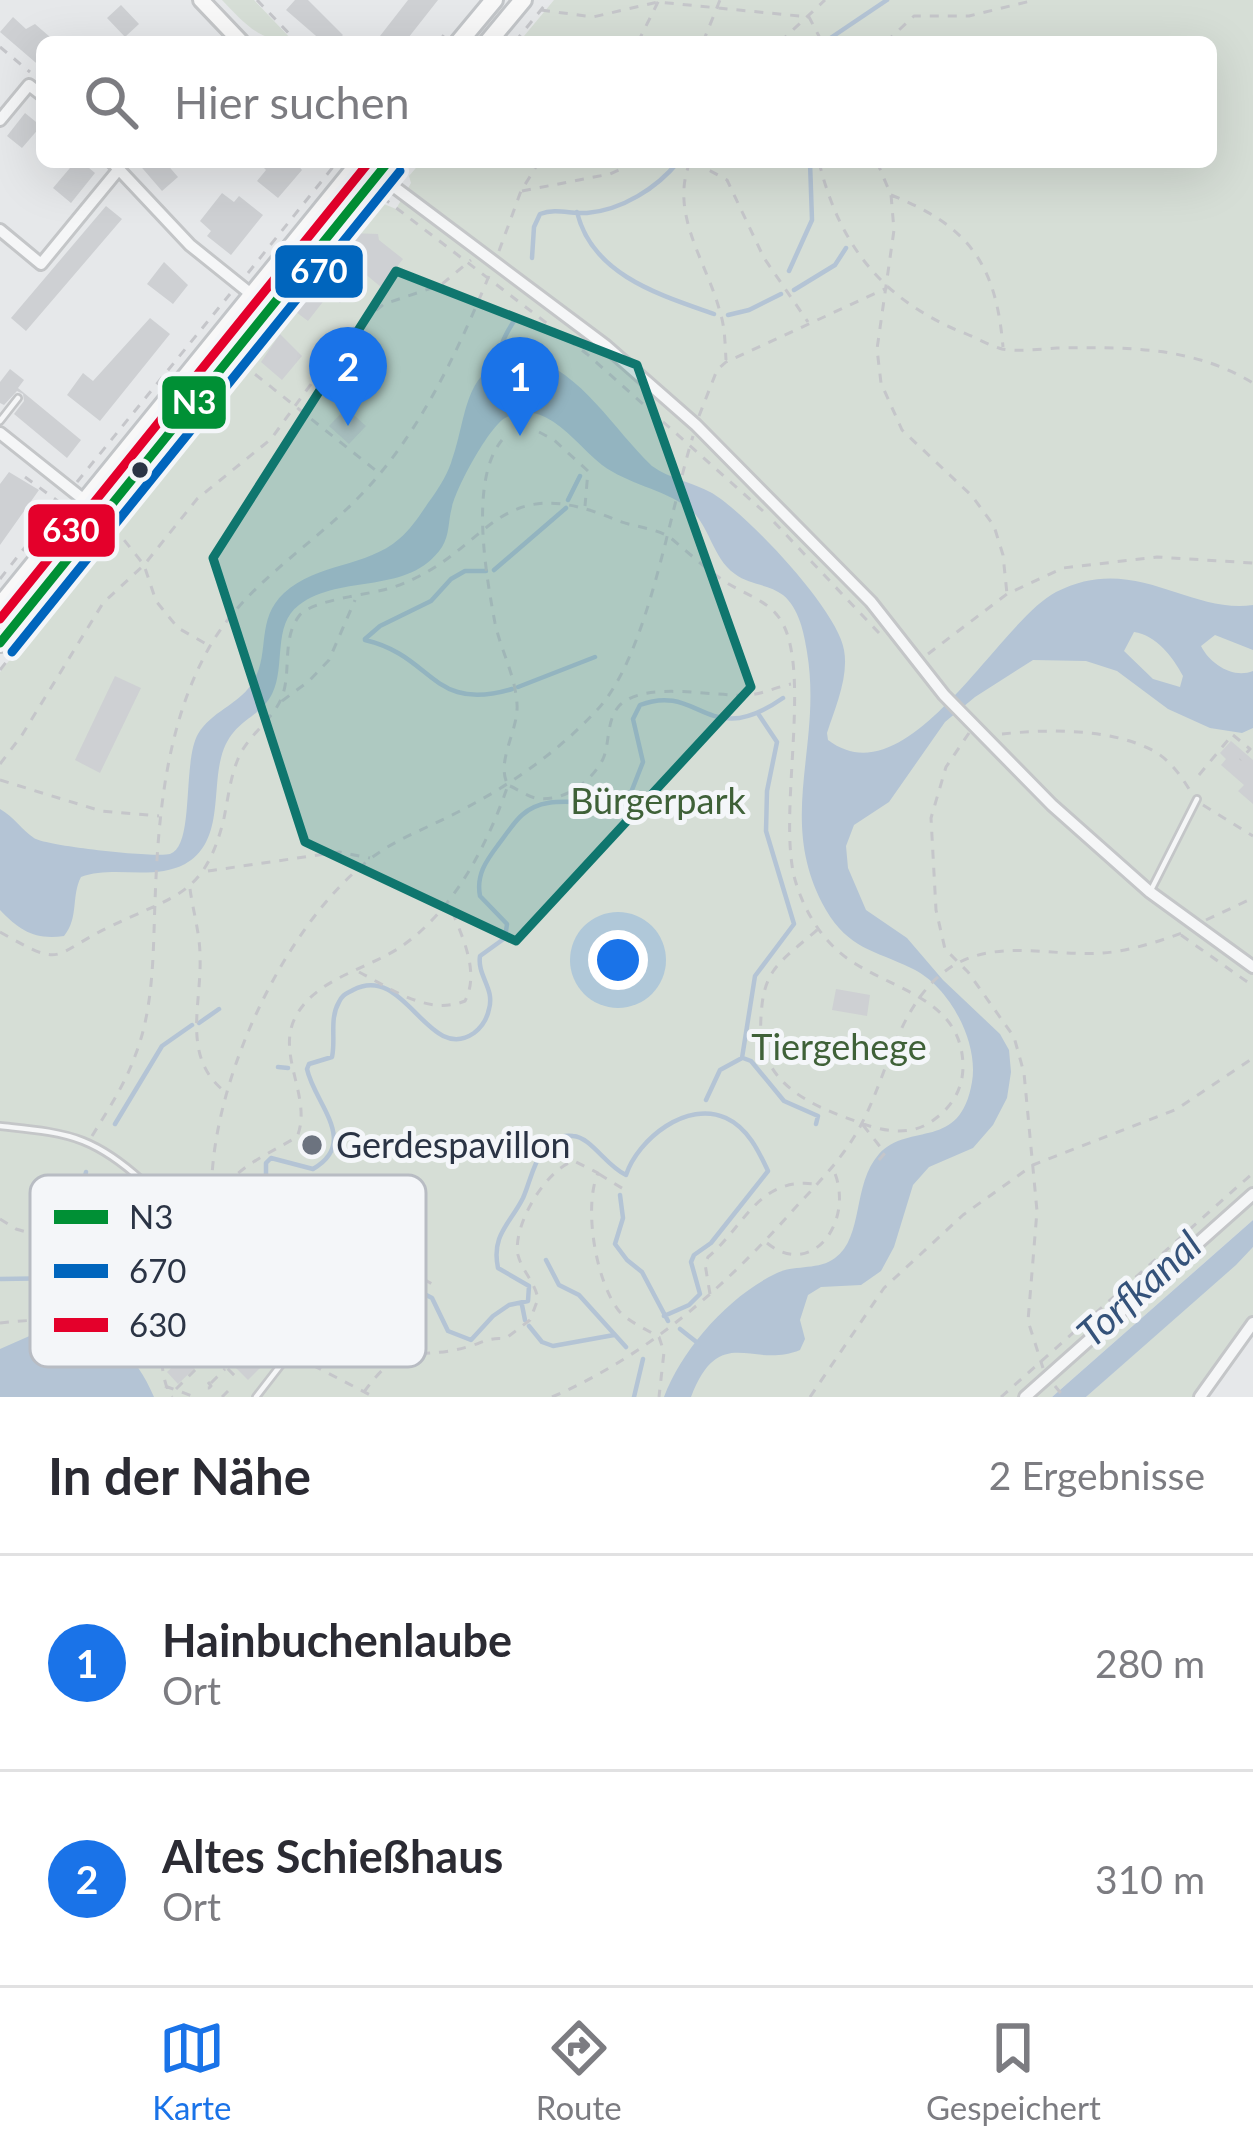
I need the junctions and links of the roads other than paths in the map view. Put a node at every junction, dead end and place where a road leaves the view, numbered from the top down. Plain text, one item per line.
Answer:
1 (201, 0) edge
2 (494, 0) edge
3 (523, 0) edge
4 (235, 36) edge
5 (464, 36) edge
6 (493, 36) edge
7 (36, 90) edge
8 (0, 120) edge
9 (114, 168) edge
10 (119, 168) edge
11 (355, 168) edge
12 (385, 174) edge
13 (0, 230) edge
14 (245, 289) junction
15 (18, 398) dead end
16 (0, 421) edge
17 (0, 434) edge
18 (78, 495) junction
19 (108, 520) junction
20 (0, 606) edge
21 (0, 643) edge
22 (1198, 801) road end
23 (1150, 892) junction
24 (1253, 967) edge
25 (0, 1126) edge
26 (133, 1175) edge
27 (1253, 1193) edge
28 (1253, 1323) edge
29 (279, 1367) edge
30 (256, 1396) edge
31 (1025, 1397) edge
32 (1200, 1397) edge

1 - 4 main road
2 - 5 main road
3 - 6 main road
7 - 8 street
9 - 13 street
10 - 14 street
11 - 14 main road
12 - 19 main road
12 - 23 street
14 - 18 main road
15 - 16 lane
17 - 18 street
18 - 19 street
18 - 20 main road
19 - 21 main road
22 - 23 lane
23 - 24 street
25 - 26 lane
27 - 31 street
28 - 32 street
29 - 30 lane

